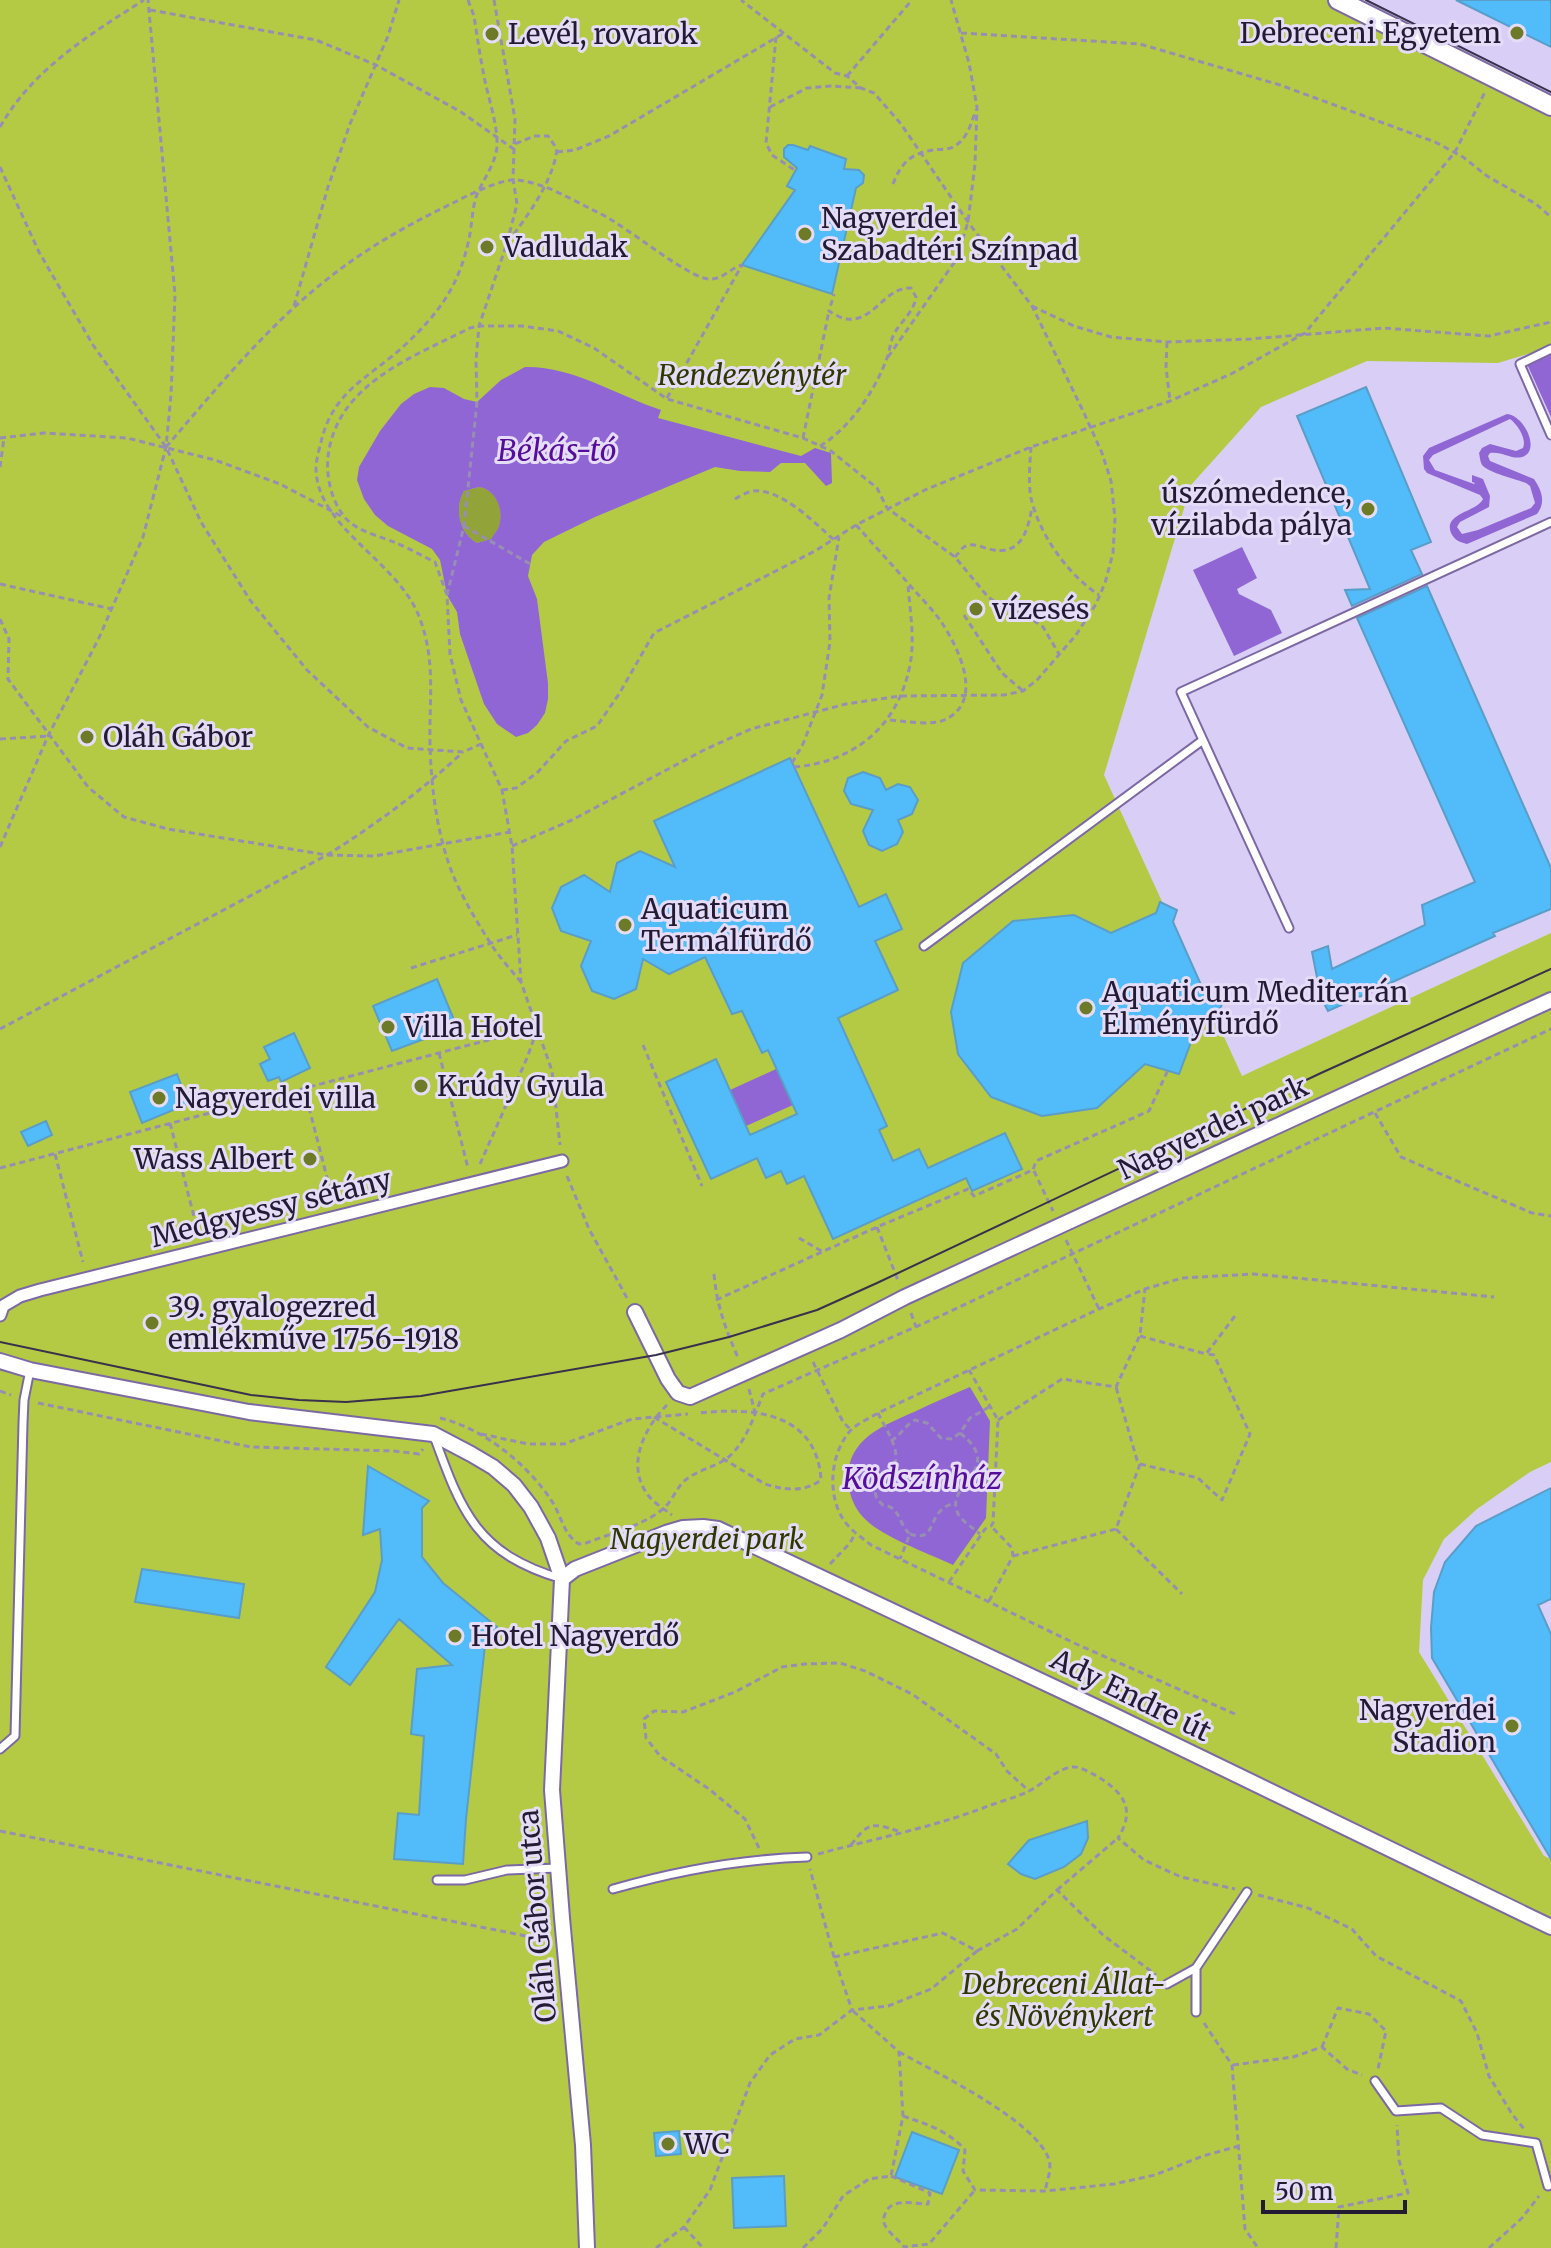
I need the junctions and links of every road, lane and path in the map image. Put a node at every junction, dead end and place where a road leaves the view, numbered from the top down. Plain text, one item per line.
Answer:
1 (146, 0) edge
2 (399, 0) edge
3 (468, 0) edge
4 (494, 0) edge
5 (741, 0) edge
6 (912, 0) edge
7 (951, 0) edge
8 (1338, 0) edge
9 (150, 10) junction
10 (784, 33) junction
11 (961, 33) junction
12 (776, 37) junction
13 (376, 65) junction
14 (847, 76) junction
15 (1493, 77) junction
16 (861, 88) junction
17 (1551, 106) edge
18 (770, 107) junction
19 (977, 107) junction
20 (0, 127) edge
21 (496, 137) junction
22 (515, 144) junction
23 (515, 150) junction
24 (557, 152) junction
25 (920, 152) junction
26 (1455, 152) junction
27 (0, 167) edge
28 (796, 171) dead end
29 (513, 179) junction
30 (893, 184) dead end
31 (544, 186) junction
32 (478, 192) junction
33 (1551, 217) edge
34 (968, 222) junction
35 (507, 243) junction
36 (834, 294) dead end
37 (1032, 306) junction
38 (293, 309) junction
39 (829, 311) junction
40 (1551, 322) edge
41 (479, 326) junction
42 (1305, 333) junction
43 (1167, 342) junction
44 (1551, 349) edge
45 (888, 357) junction
46 (667, 399) junction
47 (1170, 401) junction
48 (1090, 427) junction
49 (1551, 435) edge
50 (2, 438) edge
51 (803, 438) junction
52 (820, 446) junction
53 (166, 447) junction
54 (1031, 447) junction
55 (0, 467) edge
56 (735, 499) dead end
57 (1033, 503) junction
58 (328, 507) junction
59 (887, 508) junction
60 (343, 517) junction
61 (1551, 522) edge
62 (856, 525) junction
63 (464, 526) junction
64 (839, 537) junction
65 (834, 540) junction
66 (955, 557) junction
67 (532, 565) dead end
68 (0, 584) edge
69 (908, 584) junction
70 (447, 595) junction
71 (1100, 595) junction
72 (112, 609) junction
73 (964, 615) dead end
74 (0, 619) edge
75 (1059, 654) junction
76 (1023, 691) junction
77 (900, 696) junction
78 (965, 696) junction
79 (814, 712) junction
80 (889, 720) junction
81 (48, 736) junction
82 (0, 739) edge
83 (1203, 740) junction
84 (481, 744) junction
85 (430, 751) junction
86 (463, 752) junction
87 (433, 779) junction
88 (502, 790) junction
89 (510, 832) junction
90 (443, 844) junction
91 (512, 846) junction
92 (0, 847) edge
93 (327, 855) junction
94 (1289, 928) dead end
95 (517, 935) junction
96 (491, 944) junction
97 (924, 946) dead end
98 (411, 968) dead end
99 (1551, 1000) edge
100 (0, 1029) edge
101 (1551, 1029) edge
102 (643, 1045) dead end
103 (439, 1053) junction
104 (1168, 1070) dead end
105 (304, 1088) junction
106 (1375, 1113) junction
107 (170, 1123) junction
108 (55, 1154) junction
109 (562, 1161) dead end
110 (0, 1168) edge
111 (472, 1183) junction
112 (702, 1186) dead end
113 (1551, 1216) edge
114 (337, 1217) junction
115 (877, 1227) junction
116 (799, 1238) dead end
117 (202, 1250) junction
118 (823, 1252) junction
119 (714, 1274) dead end
120 (87, 1278) junction
121 (1145, 1289) junction
122 (905, 1297) junction
123 (1494, 1297) dead end
124 (716, 1300) junction
125 (635, 1312) dead end
126 (0, 1315) edge
127 (1235, 1316) dead end
128 (916, 1327) junction
129 (1140, 1335) junction
130 (805, 1346) junction
131 (1206, 1354) junction
132 (0, 1361) edge
133 (817, 1369) junction
134 (30, 1370) junction
135 (969, 1370) junction
136 (744, 1372) junction
137 (1116, 1387) junction
138 (0, 1391) edge
139 (678, 1393) junction
140 (24, 1400) junction
141 (989, 1407) junction
142 (755, 1413) junction
143 (878, 1413) junction
144 (441, 1417) dead end
145 (654, 1417) junction
146 (998, 1420) junction
147 (851, 1430) junction
148 (960, 1433) junction
149 (433, 1434) junction
150 (479, 1434) junction
151 (891, 1441) junction
152 (419, 1454) dead end
153 (724, 1461) junction
154 (1140, 1464) junction
155 (956, 1503) junction
156 (664, 1509) junction
157 (991, 1526) junction
158 (683, 1528) junction
159 (1116, 1529) junction
160 (855, 1534) junction
161 (910, 1534) junction
162 (981, 1535) junction
163 (1013, 1556) junction
164 (900, 1559) junction
165 (818, 1575) junction
166 (562, 1579) junction
167 (949, 1582) junction
168 (1182, 1594) dead end
169 (989, 1601) junction
170 (1235, 1714) dead end
171 (0, 1749) edge
172 (1029, 1791) junction
173 (0, 1831) edge
174 (900, 1832) junction
175 (1118, 1838) junction
176 (851, 1845) junction
177 (807, 1857) junction
178 (765, 1858) junction
179 (558, 1868) junction
180 (437, 1880) dead end
181 (613, 1889) dead end
182 (1057, 1890) junction
183 (1247, 1892) junction
184 (1551, 1927) edge
185 (531, 1937) dead end
186 (977, 1951) junction
187 (834, 1957) junction
188 (1196, 1968) junction
189 (1167, 1984) joint
190 (852, 2010) junction
191 (1196, 2012) joint
192 (1322, 2047) junction
193 (899, 2052) junction
194 (1232, 2065) junction
195 (1375, 2081) junction
196 (1396, 2111) junction
197 (903, 2116) junction
198 (1536, 2143) junction
199 (1239, 2146) junction
200 (891, 2176) junction
201 (1548, 2186) joint
202 (975, 2190) junction
203 (1045, 2191) junction
204 (684, 2227) junction
205 (587, 2248) edge
206 (656, 2248) edge
207 (703, 2248) edge
208 (803, 2248) edge
209 (1258, 2248) edge
210 (1336, 2248) edge
211 (1489, 2248) edge

1 - 9 path
1 - 20 path
2 - 13 path
3 - 21 path
4 - 22 path
5 - 10 path
6 - 14 path
7 - 11 path
8 - 15 street
9 - 13 path
9 - 53 path
10 - 12 path
10 - 14 path
11 - 19 path
11 - 26 path
12 - 18 path
12 - 24 path
13 - 21 path
13 - 38 path
14 - 16 path
15 - 17 street
15 - 26 path
16 - 18 path
16 - 25 path
18 - 28 path
19 - 25 path
19 - 34 path
21 - 23 path
21 - 32 path
22 - 23 path
22 - 24 path
23 - 29 path
24 - 31 path
25 - 30 path
25 - 34 path
26 - 33 path
26 - 42 path
27 - 53 path
29 - 31 path
29 - 32 path
29 - 35 path
31 - 35 path
31 - 46 path
32 - 38 path
32 - 58 path
34 - 37 path
34 - 45 path
35 - 41 path
36 - 39 path
37 - 43 path
37 - 48 path
38 - 53 path
39 - 45 path
39 - 51 path
40 - 42 path
41 - 46 path
41 - 60 path
41 - 63 path
42 - 43 path
42 - 47 path
43 - 47 path
44 - 49 lane
45 - 52 path
46 - 51 path
47 - 48 path
48 - 54 path
48 - 71 path
50 - 53 path
50 - 55 path
51 - 52 path
52 - 59 path
53 - 58 path
53 - 72 path
53 - 85 path
54 - 57 path
54 - 59 path
56 - 65 path
57 - 66 path
57 - 71 path
58 - 60 path
58 - 85 path
59 - 62 path
59 - 66 path
60 - 70 path
61 - 83 lane
62 - 64 path
62 - 69 path
63 - 67 path
63 - 70 path
64 - 65 path
64 - 79 path
65 - 88 path
66 - 75 path
68 - 72 path
69 - 77 path
69 - 78 path
70 - 84 path
71 - 75 path
72 - 81 path
73 - 76 path
74 - 81 path
75 - 76 path
76 - 78 path
77 - 78 path
77 - 79 path
77 - 80 path
78 - 80 path
79 - 80 path
79 - 91 path
81 - 82 path
81 - 92 path
81 - 93 path
83 - 94 lane
83 - 97 lane
84 - 86 path
84 - 88 path
85 - 86 path
85 - 87 path
86 - 87 path
87 - 90 path
87 - 93 path
88 - 89 path
89 - 90 path
89 - 91 path
90 - 93 path
90 - 96 path
91 - 95 path
93 - 100 path
95 - 96 path
95 - 96 path
96 - 98 path
99 - 122 street, Nagyerdei park
101 - 106 path
102 - 112 path
103 - 105 path
103 - 111 path
103 - 111 path
104 - 115 path
105 - 107 path
105 - 114 path
106 - 113 path
106 - 128 path
107 - 108 path
107 - 117 path
108 - 110 path
108 - 120 path
109 - 111 street, Medgyessy sétány
111 - 114 street, Medgyessy sétány
114 - 117 street, Medgyessy sétány
115 - 118 path
115 - 122 path
116 - 118 path
117 - 120 street, Medgyessy sétány
118 - 124 path
119 - 124 path
120 - 126 street, Medgyessy sétány
121 - 123 path
121 - 129 path
121 - 135 path
122 - 128 path
122 - 130 street, Nagyerdei park
124 - 136 path
125 - 139 street
127 - 131 path
128 - 133 path
129 - 131 path
129 - 137 path
130 - 133 path
130 - 136 street, Nagyerdei park
131 - 154 path
132 - 134 street
133 - 142 path
133 - 147 path
134 - 140 lane
134 - 149 street
135 - 141 path
135 - 143 path
136 - 139 street, Nagyerdei park
136 - 142 path
137 - 146 path
137 - 154 path
138 - 140 path
139 - 145 path
140 - 152 path
140 - 171 lane
141 - 146 path
141 - 148 path
142 - 145 path
142 - 153 path
142 - 153 path
143 - 147 path
143 - 151 path
144 - 150 path
145 - 150 path
145 - 153 path
145 - 156 path
146 - 157 path
147 - 160 path
148 - 151 path
148 - 155 path
149 - 166 street
149 - 166 lane
150 - 156 path
151 - 161 path
153 - 156 path
154 - 159 path
155 - 161 path
155 - 162 path
156 - 158 path
157 - 162 path
157 - 163 path
158 - 165 street, Ady Endre út
158 - 166 street
159 - 163 path
159 - 168 path
160 - 164 path
160 - 165 path
161 - 164 path
162 - 167 path
163 - 169 path
164 - 167 path
165 - 184 street, Ady Endre út
166 - 179 street, Oláh Gábor utca
167 - 169 path
169 - 170 path
172 - 174 path
172 - 175 path
172 - 178 path
173 - 185 path
174 - 176 path
174 - 176 path
175 - 182 path
175 - 183 path
176 - 177 path
177 - 178 lane
177 - 187 path
178 - 181 lane
179 - 180 lane
179 - 205 street, Oláh Gábor utca
182 - 186 path
182 - 189 path
183 - 188 lane
183 - 198 path
186 - 187 path
186 - 190 path
187 - 190 path
188 - 189 lane
188 - 191 lane
190 - 193 path
190 - 204 path
191 - 194 path
192 - 194 path
192 - 195 path
192 - 195 path
193 - 197 path
193 - 203 path
194 - 199 path
195 - 196 lane
196 - 198 lane
196 - 210 path
197 - 200 path
197 - 202 path
198 - 201 lane
199 - 203 path
199 - 209 path
200 - 202 path
200 - 208 path
201 - 211 path
202 - 203 path
204 - 206 path
204 - 207 path

